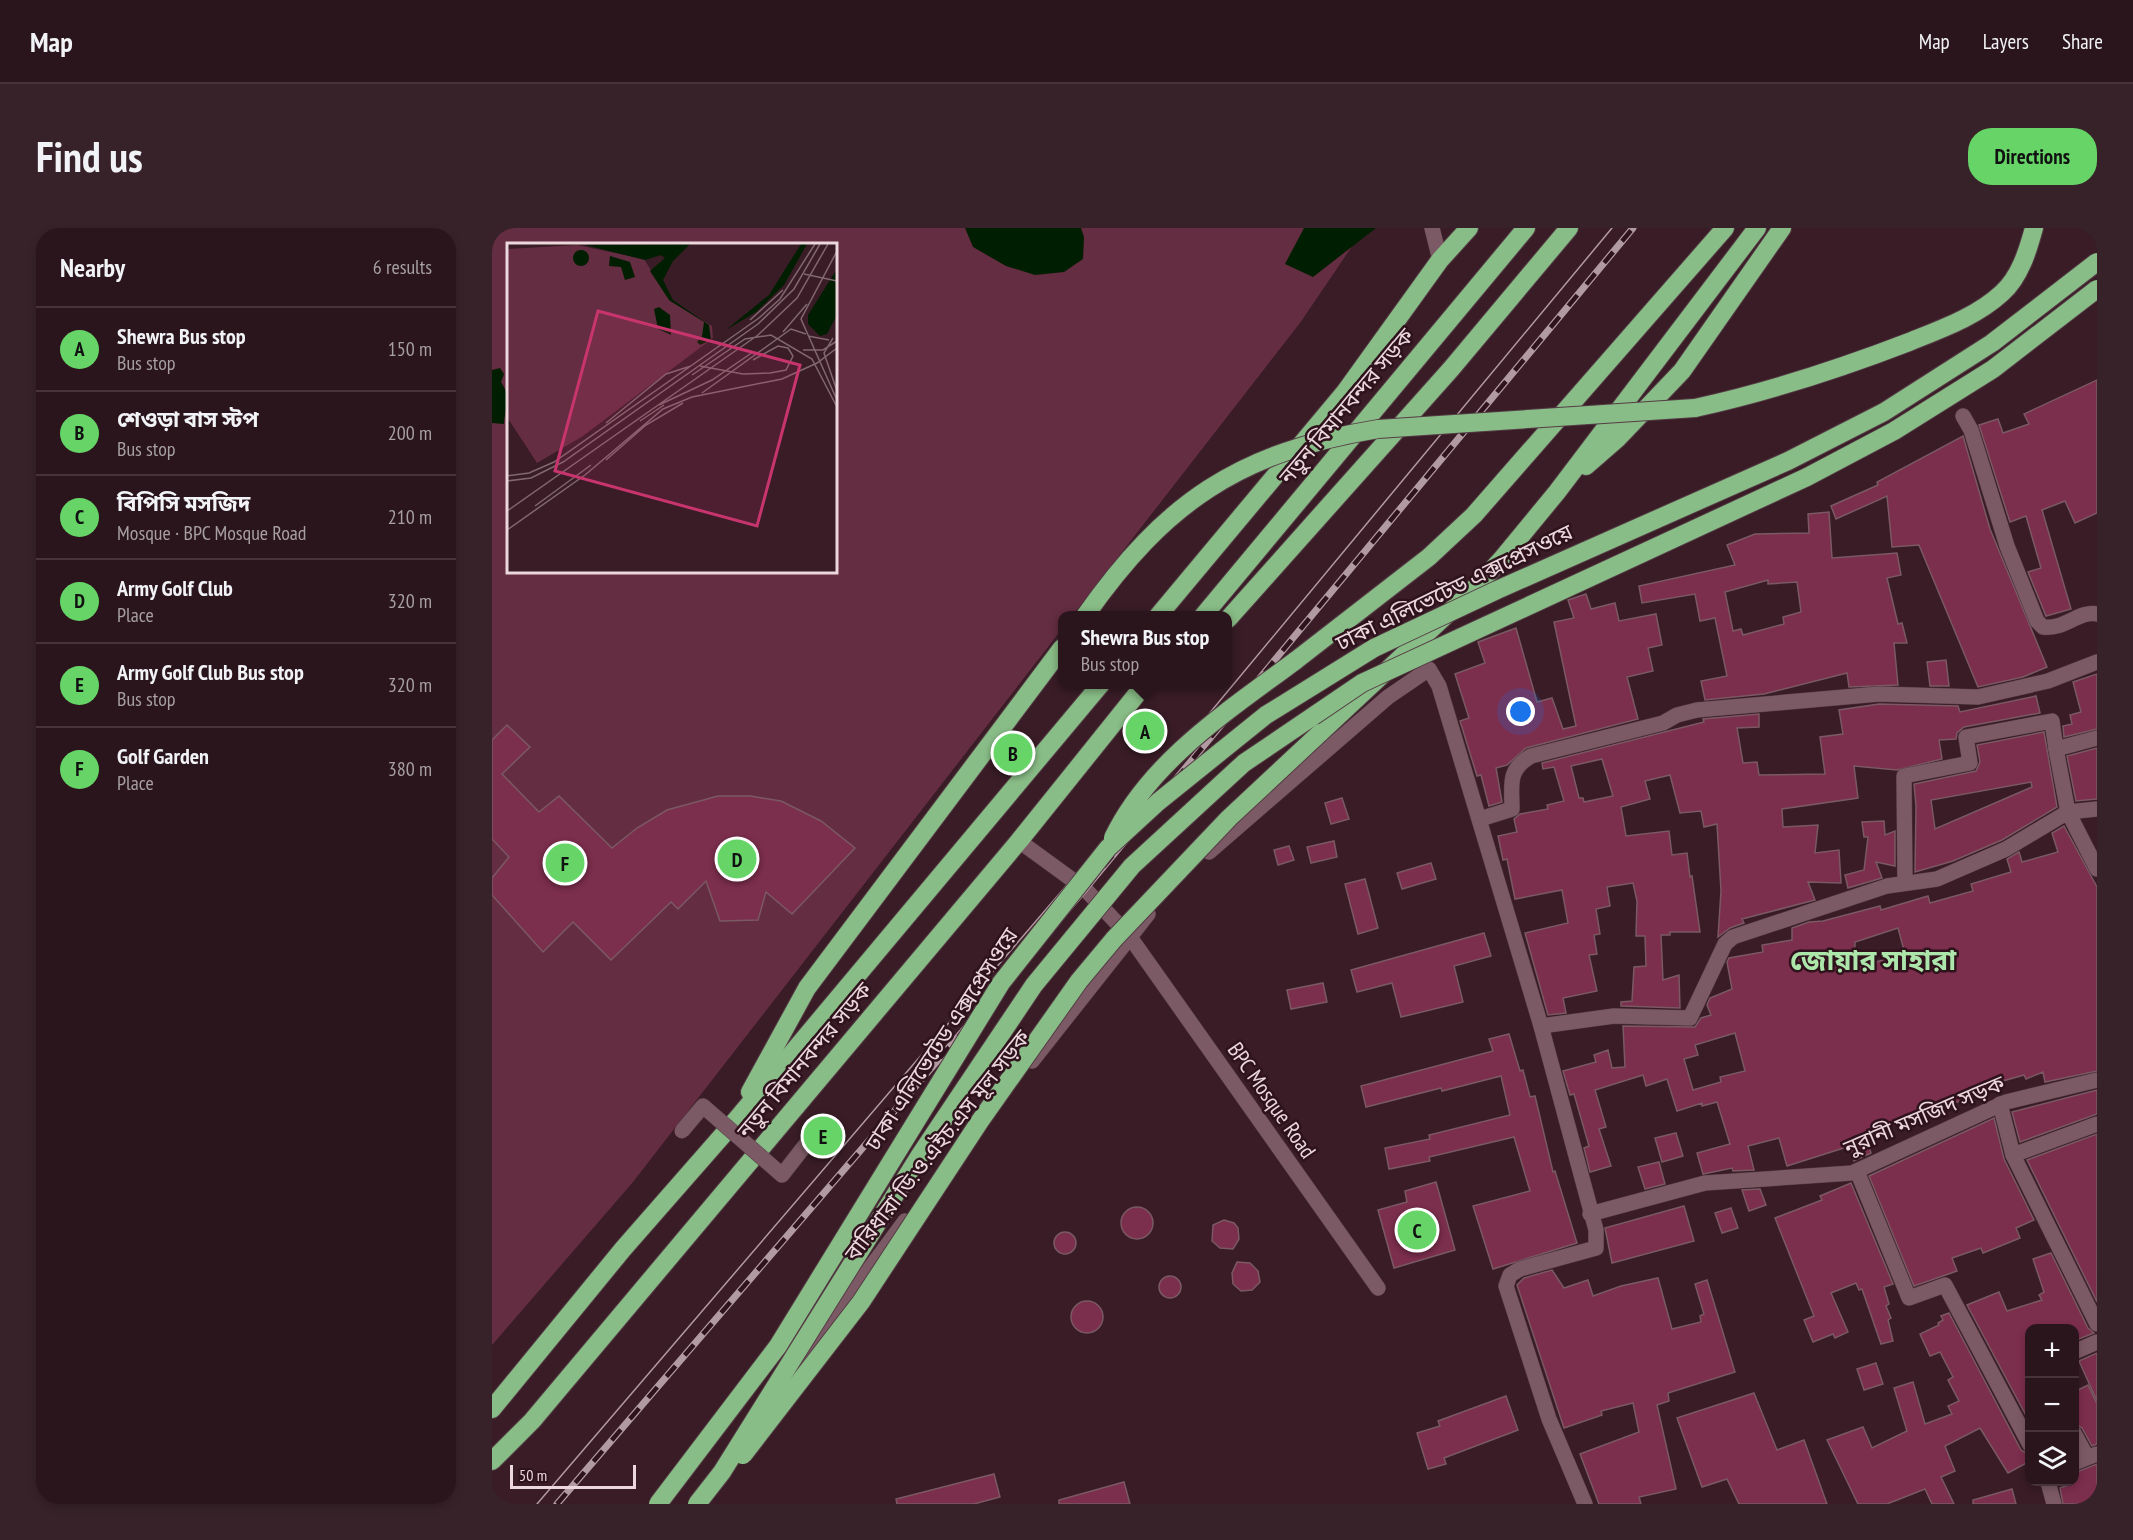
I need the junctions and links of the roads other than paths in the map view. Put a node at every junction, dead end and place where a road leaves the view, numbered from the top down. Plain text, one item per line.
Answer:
1 (1432, 228) edge
2 (1458, 228) edge
3 (1469, 228) edge
4 (1526, 228) edge
5 (1569, 228) edge
6 (1725, 228) edge
7 (1757, 228) edge
8 (1782, 228) edge
9 (1795, 228) edge
10 (2034, 228) edge
11 (1440, 260) junction
12 (2097, 262) edge
13 (1743, 286) junction
14 (2097, 289) edge
15 (1963, 416) dead end
16 (1557, 492) junction
17 (1088, 611) edge
18 (1161, 611) edge
19 (1206, 611) edge
20 (2097, 614) edge
21 (1232, 615) edge
22 (1058, 654) edge
23 (2097, 662) edge
24 (1097, 689) edge
25 (1143, 689) edge
26 (2097, 738) edge
27 (2056, 749) junction
28 (2097, 809) edge
29 (2068, 812) junction
30 (1480, 819) junction
31 (1019, 841) junction
32 (1108, 848) junction
33 (2097, 869) edge
34 (1905, 883) junction
35 (1130, 938) junction
36 (1540, 1026) junction
37 (2097, 1080) edge
38 (2000, 1104) junction
39 (736, 1120) junction
40 (2097, 1124) edge
41 (682, 1131) dead end
42 (807, 1143) dead end
43 (2013, 1155) junction
44 (1857, 1171) junction
45 (1590, 1214) junction
46 (1378, 1288) dead end
47 (2097, 1324) edge
48 (2097, 1342) edge
49 (2079, 1350) edge
50 (492, 1408) edge
51 (2025, 1425) edge
52 (2079, 1443) edge
53 (2086, 1458) edge
54 (492, 1461) edge
55 (722, 1472) junction
56 (2049, 1486) edge
57 (658, 1504) edge
58 (698, 1504) edge
59 (1585, 1504) edge
60 (2054, 1504) edge

1 - 11 street
2 - 11 highway
3 - 11 highway, নতুন বিমানবন্দর সড়ক
4 - 19 highway, নতুন বিমানবন্দর সড়ক
5 - 21 highway
6 - 32 highway, bridge
7 - 16 highway
8 - 13 highway
9 - 13 highway
10 - 17 highway, bridge
11 - 18 highway, নতুন বিমানবন্দর সড়ক
12 - 32 highway, ঢাকা এলিভেটেড এক্সপ্রেসওয়ে, bridge
13 - 16 highway
14 - 55 highway, ঢাকা এলিভেটেড এক্সপ্রেসওয়ে, bridge
15 - 20 street
16 - 55 highway, bridge
22 - 39 highway
23 - 30 street
24 - 39 highway, নতুন বিমানবন্দর সড়ক
25 - 31 highway, নতুন বিমানবন্দর সড়ক
26 - 27 street
27 - 29 street
27 - 34 street
28 - 29 street
29 - 33 street
29 - 34 street
30 - 35 street, বারিধারা ডি.ও.এইচ.এস মূল সড়ক
30 - 36 street
31 - 35 street
31 - 54 highway, নতুন বিমানবন্দর সড়ক
32 - 57 highway, ঢাকা এলিভেটেড এক্সপ্রেসওয়ে, bridge
34 - 36 street
35 - 46 street, BPC Mosque Road
35 - 58 street, বারিধারা ডি.ও.এইচ.এস মূল সড়ক
36 - 45 street
37 - 38 street, নুরানী মসজিদ সড়ক
38 - 43 street
38 - 44 street, নুরানী মসজিদ সড়ক
39 - 50 highway, নতুন বিমানবন্দর সড়ক
40 - 43 street
41 - 42 street, bridge
43 - 47 street
44 - 45 street, নুরানী মসজিদ সড়ক
44 - 51 street
45 - 59 street
48 - 49 street
52 - 53 street
55 - 58 highway, ঢাকা এলিভেটেড এক্সপ্রেসওয়ে, bridge
56 - 60 street

